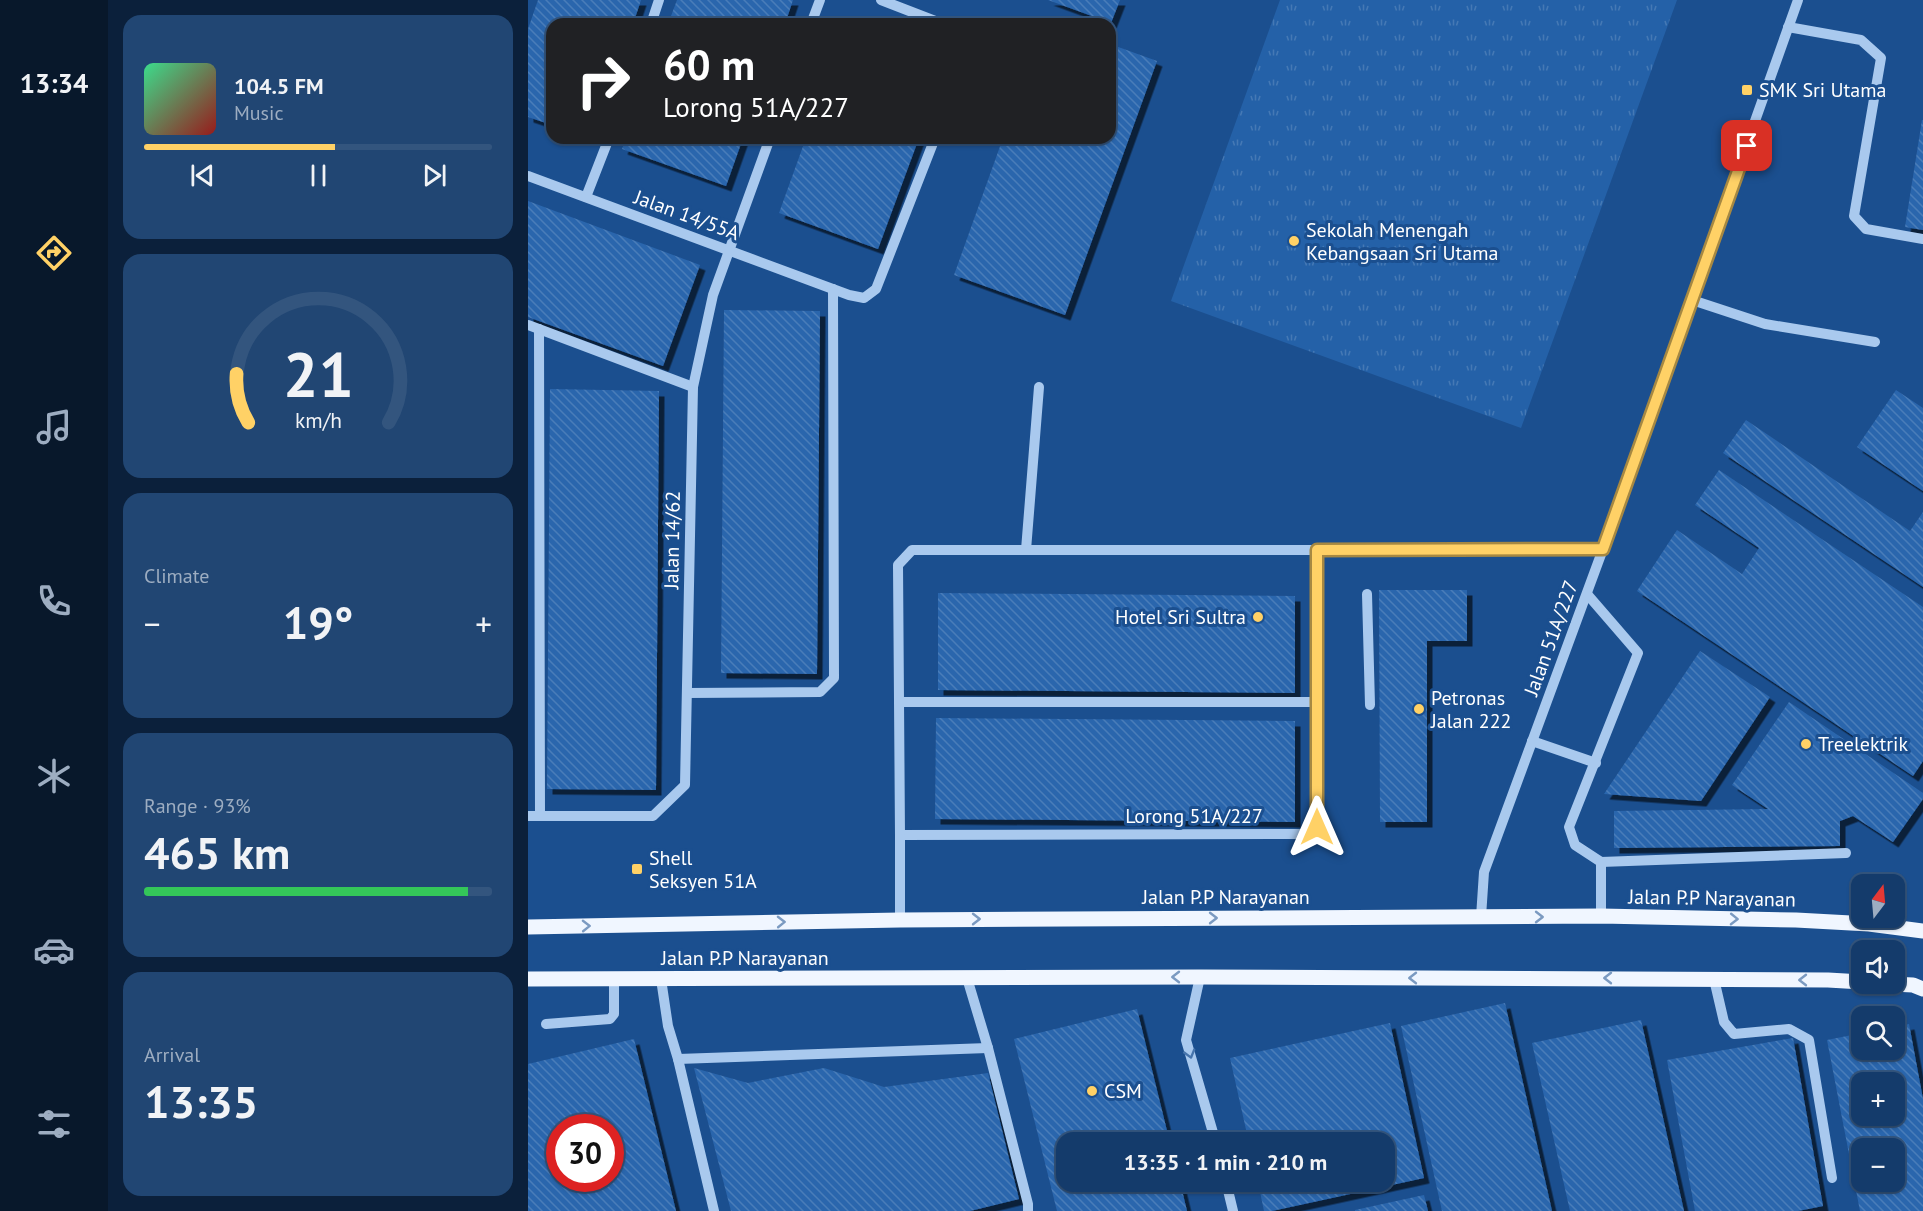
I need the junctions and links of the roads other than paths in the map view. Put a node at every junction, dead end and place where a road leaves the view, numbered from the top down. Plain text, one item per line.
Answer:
1 (659, 0) edge
2 (820, 0) edge
3 (881, 0) edge
4 (1798, 0) edge
5 (653, 18) edge
6 (813, 18) edge
7 (928, 18) edge
8 (1788, 27) junction
9 (607, 144) edge
10 (768, 144) edge
11 (933, 144) edge
12 (528, 176) edge
13 (586, 197) junction
14 (1923, 239) edge
15 (730, 250) junction
16 (833, 289) junction
17 (1692, 300) junction
18 (533, 327) edge
19 (1875, 342) dead end
20 (693, 387) junction
21 (1039, 387) dead end
22 (1603, 549) junction
23 (1026, 550) junction
24 (1317, 550) junction
25 (1367, 594) dead end
26 (1587, 594) junction
27 (687, 693) junction
28 (899, 702) junction
29 (1318, 702) junction
30 (1370, 705) dead end
31 (1532, 741) junction
32 (1596, 763) junction
33 (528, 816) edge
34 (540, 816) junction
35 (900, 835) junction
36 (1846, 853) dead end
37 (1601, 862) junction
38 (1601, 916) junction
39 (1481, 917) junction
40 (900, 920) junction
41 (528, 927) edge
42 (1923, 931) edge
43 (1200, 977) junction
44 (967, 978) junction
45 (528, 979) edge
46 (614, 979) junction
47 (661, 979) junction
48 (1714, 979) junction
49 (1851, 981) edge
50 (1905, 985) edge
51 (1923, 988) edge
52 (546, 1024) dead end
53 (988, 1048) junction
54 (678, 1059) junction
55 (1213, 1132) edge
56 (1832, 1178) dead end
57 (1228, 1192) edge
58 (714, 1211) edge
59 (1028, 1211) edge
60 (1233, 1211) edge

1 - 5 street
2 - 6 street
3 - 7 street
4 - 8 street, Jalan 51A/227
8 - 14 street
8 - 17 street, Jalan 51A/227
9 - 13 street
10 - 15 street, Jalan 14/62
11 - 16 street, Jalan 14/55A
12 - 13 street, Jalan 14/55A
13 - 15 street, Jalan 14/55A
15 - 16 street, Jalan 14/55A
15 - 20 street, Jalan 14/62
16 - 27 street
17 - 19 street
17 - 22 street, Jalan 51A/227
18 - 20 street
18 - 34 street
20 - 27 street, Jalan 14/62
21 - 23 street
22 - 24 street
22 - 26 street, Jalan 51A/227
23 - 24 street
23 - 28 street
24 - 29 street, Lorong 51A/227
25 - 30 street
26 - 31 street, Jalan 51A/227
26 - 32 street
27 - 34 street, Jalan 14/62
28 - 29 street
28 - 35 street
29 - 35 street, Lorong 51A/227
31 - 32 street
31 - 39 street, Jalan 51A/227
32 - 37 street
33 - 34 street, Jalan 14/62
35 - 40 street
36 - 37 street
37 - 38 street
39 -> 38 main road, Jalan P.P Narayanan
38 -> 42 main road, Jalan P.P Narayanan
40 -> 39 main road, Jalan P.P Narayanan
41 -> 40 main road, Jalan P.P Narayanan
43 -> 44 main road, Jalan P.P Narayanan
48 -> 43 main road, Jalan P.P Narayanan
43 -> 55 street
44 - 47 main road, Jalan P.P Narayanan
44 - 53 street
45 - 46 main road, Jalan P.P Narayanan
46 - 47 main road, Jalan P.P Narayanan
46 - 52 street
47 - 54 street
49 -> 48 main road, Jalan P.P Narayanan
48 - 56 street
50 - 51 main road
53 - 54 street
53 - 59 street
54 - 58 street
57 - 60 street

